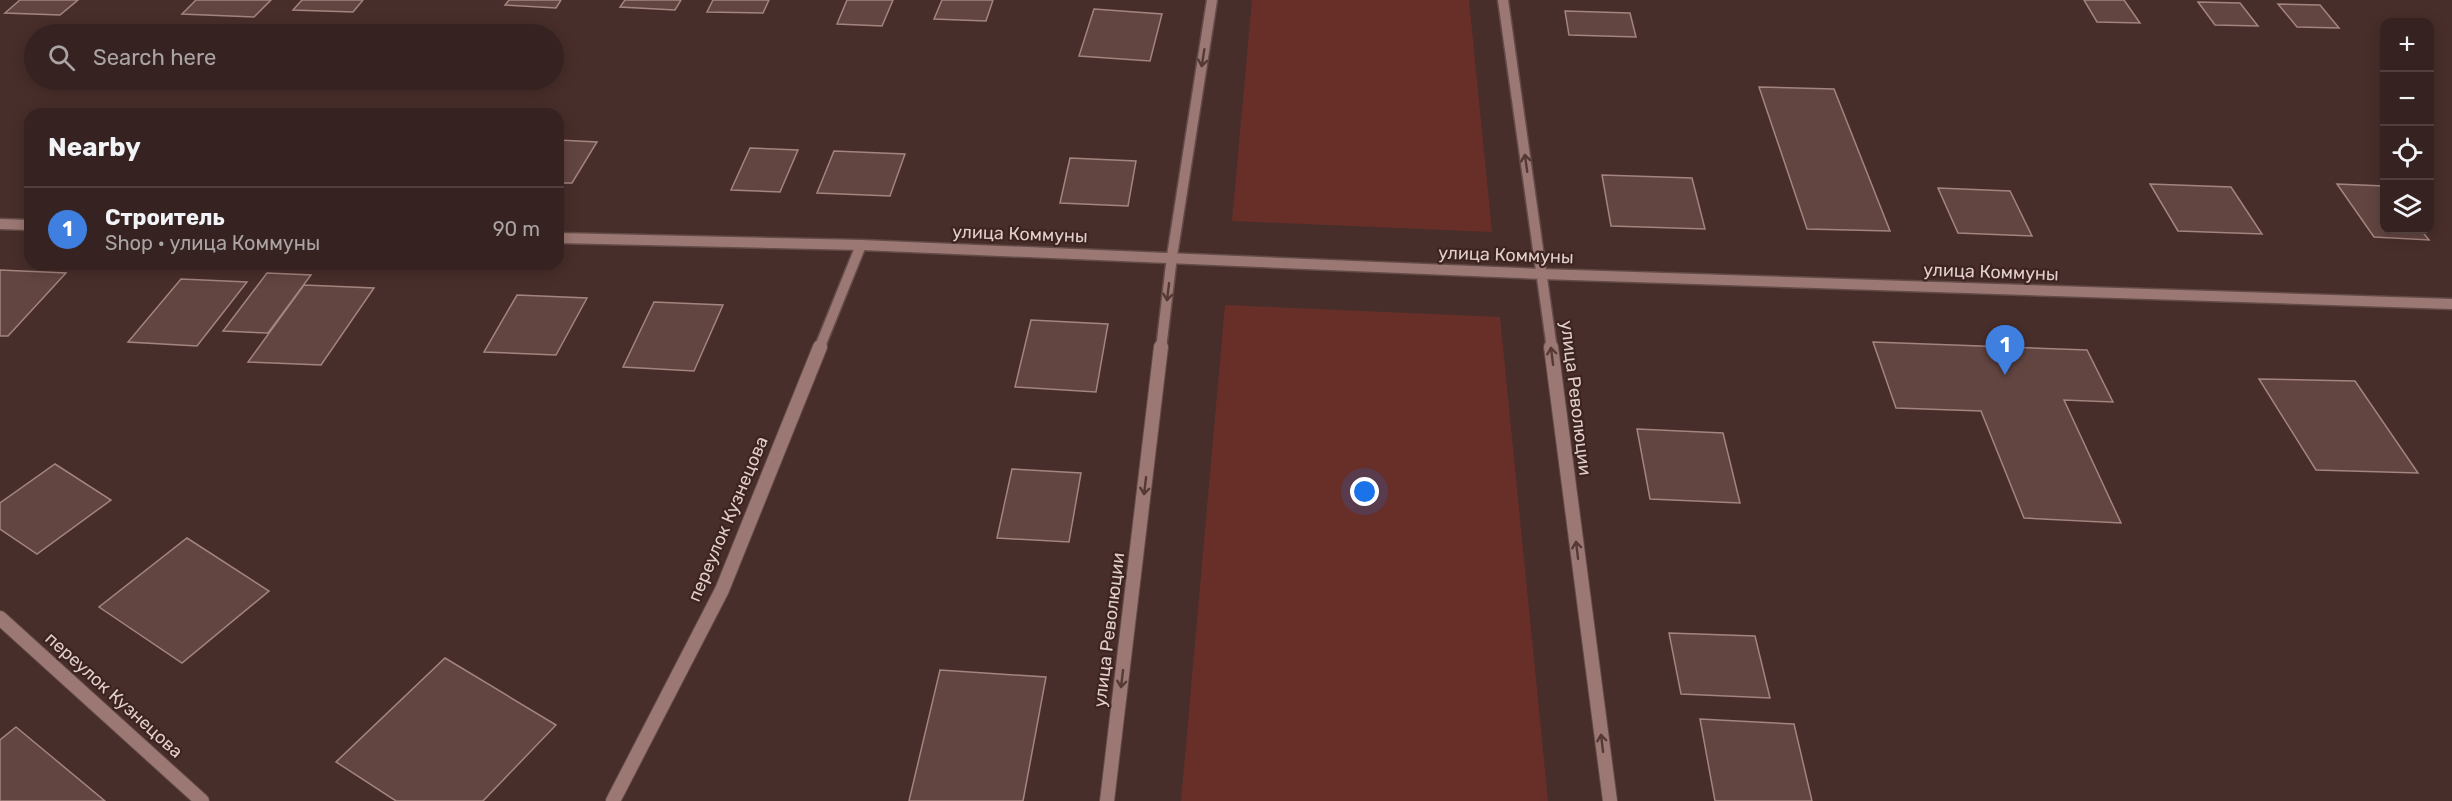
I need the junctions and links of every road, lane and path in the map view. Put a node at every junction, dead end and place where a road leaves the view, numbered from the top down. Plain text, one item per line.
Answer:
1 (1212, 0) edge
2 (1503, 0) edge
3 (0, 224) edge
4 (24, 225) edge
5 (564, 238) edge
6 (861, 245) junction
7 (1172, 256) junction
8 (1542, 274) junction
9 (2452, 304) edge
10 (0, 618) edge
11 (202, 801) edge
12 (613, 801) edge
13 (1107, 801) edge
14 (1610, 801) edge

1 -> 7 street, улица Революции
8 -> 2 street, улица Революции
3 - 4 street
5 - 6 street, улица Коммуны
6 - 7 street, улица Коммуны
6 - 12 street, переулок Кузнецова
7 - 8 street, улица Коммуны
7 -> 13 street, улица Революции
8 - 9 street, улица Коммуны
14 -> 8 street, улица Революции
10 - 11 street, переулок Кузнецова

